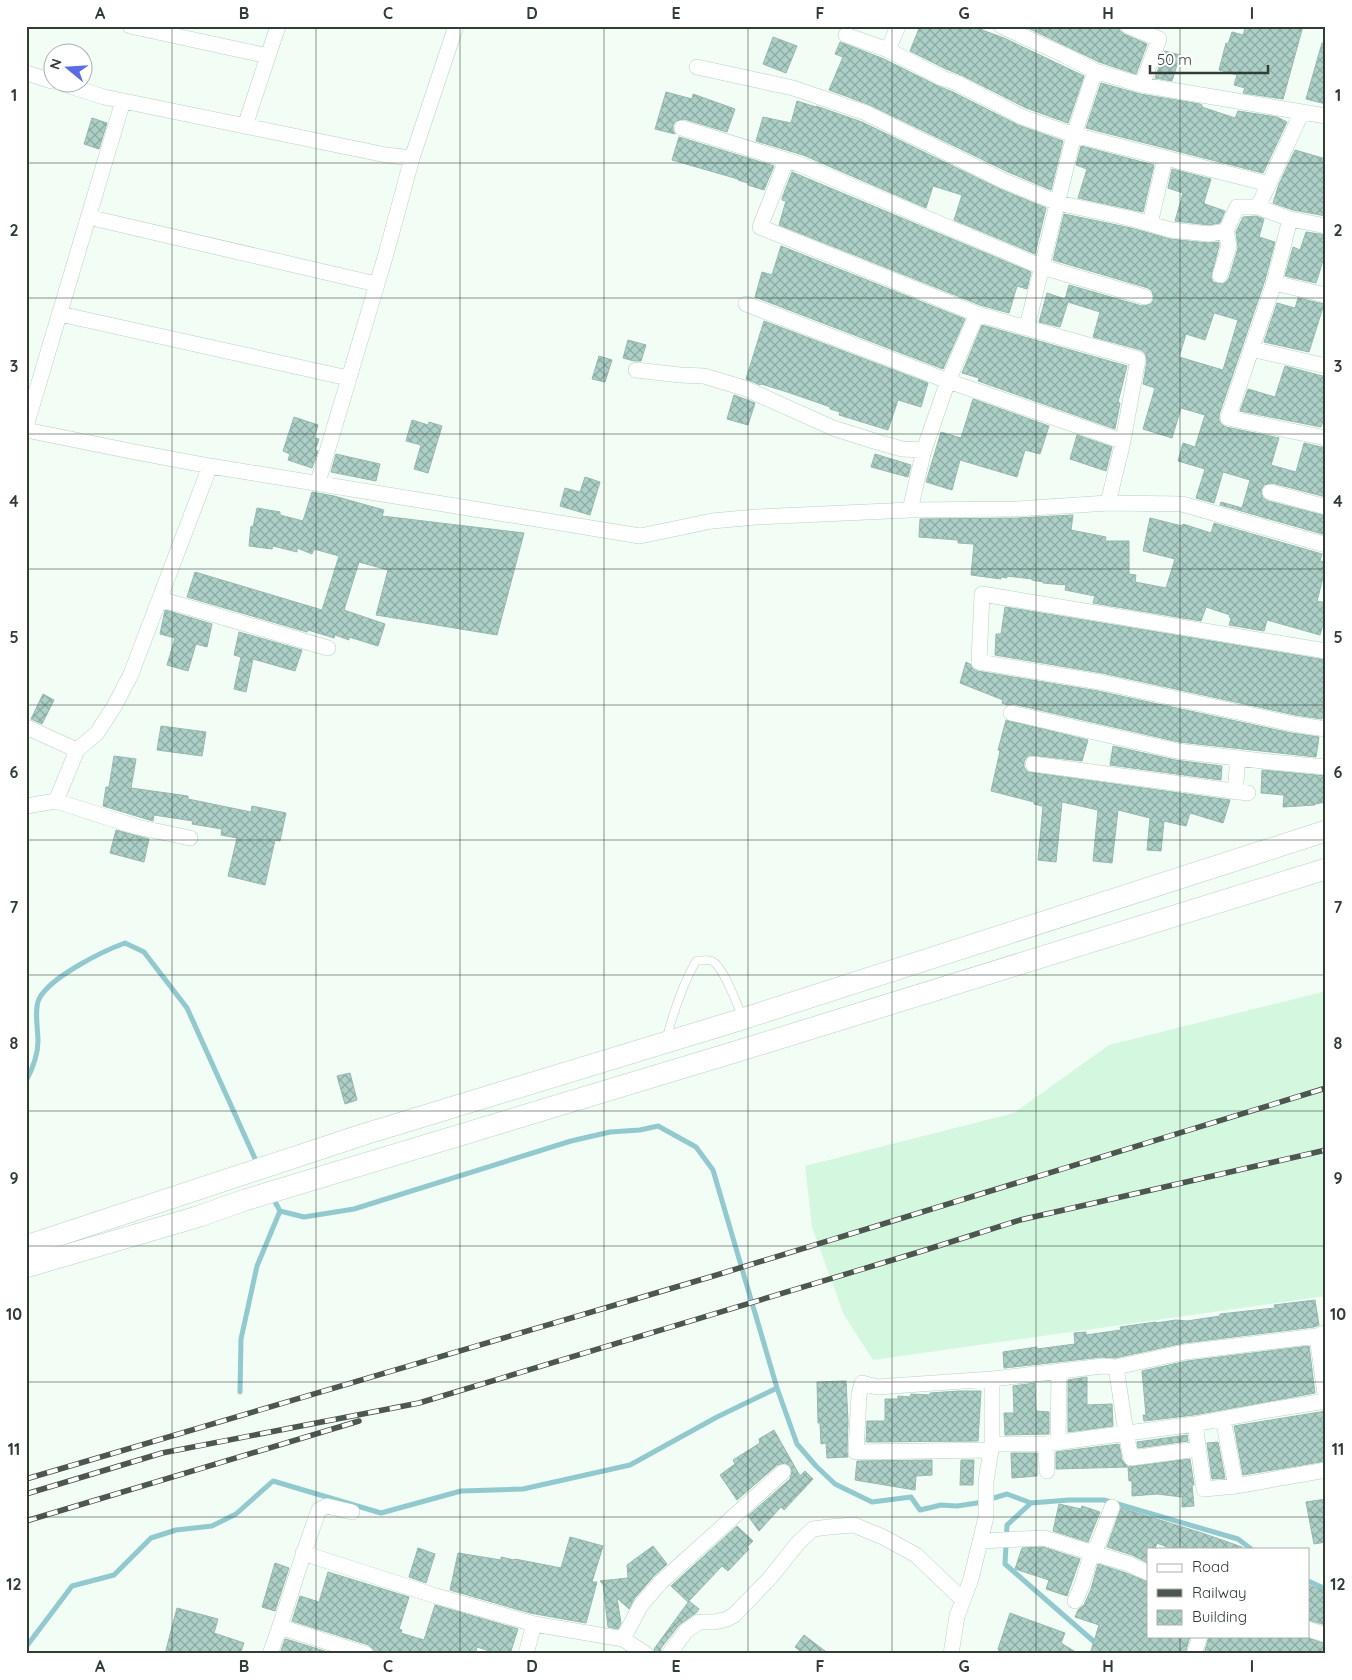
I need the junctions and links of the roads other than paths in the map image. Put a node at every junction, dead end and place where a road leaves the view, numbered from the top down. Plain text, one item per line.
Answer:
1 (130, 26) edge
2 (278, 26) edge
3 (456, 26) edge
4 (898, 26) edge
5 (1001, 26) edge
6 (1128, 26) edge
7 (1162, 33) edge
8 (846, 35) dead end
9 (888, 50) junction
10 (268, 56) junction
11 (697, 67) dead end
12 (1095, 71) junction
13 (26, 73) edge
14 (42, 78) edge
15 (1142, 85) junction
16 (91, 92) edge
17 (123, 101) junction
18 (1302, 112) junction
19 (1326, 116) edge
20 (245, 126) junction
21 (682, 128) dead end
22 (1074, 135) junction
23 (412, 158) junction
24 (1165, 158) junction
25 (786, 161) junction
26 (1269, 184) junction
27 (1058, 203) junction
28 (1258, 208) junction
29 (88, 217) junction
30 (1290, 219) junction
31 (1150, 224) junction
32 (1326, 226) edge
33 (1226, 231) junction
34 (1042, 267) junction
35 (1220, 275) dead end
36 (1274, 283) junction
37 (376, 284) junction
38 (1326, 295) edge
39 (1145, 297) dead end
40 (746, 304) dead end
41 (60, 314) junction
42 (977, 314) junction
43 (1027, 327) junction
44 (1251, 349) junction
45 (1326, 366) edge
46 (636, 370) dead end
47 (348, 378) junction
48 (948, 381) junction
49 (26, 426) edge
50 (26, 430) edge
51 (1326, 438) edge
52 (1122, 441) junction
53 (924, 450) junction
54 (210, 466) junction
55 (318, 482) junction
56 (1270, 492) dead end
57 (1108, 503) junction
58 (1326, 507) edge
59 (910, 510) junction
60 (1326, 545) edge
61 (160, 599) junction
62 (328, 648) dead end
63 (1326, 651) edge
64 (1011, 713) dead end
65 (26, 727) edge
66 (1326, 729) edge
67 (77, 750) junction
68 (1238, 758) junction
69 (1033, 764) dead end
70 (1326, 767) edge
71 (56, 802) junction
72 (27, 806) edge
73 (1326, 831) edge
74 (190, 838) dead end
75 (1326, 869) edge
76 (743, 1018) junction
77 (666, 1042) junction
78 (26, 1246) edge
79 (26, 1267) edge
80 (1322, 1334) edge
81 (1116, 1367) junction
82 (1059, 1371) junction
83 (992, 1379) junction
84 (1326, 1401) edge
85 (1222, 1419) junction
86 (1195, 1424) junction
87 (1126, 1434) junction
88 (1052, 1443) junction
89 (991, 1447) junction
90 (1198, 1449) junction
91 (1326, 1470) edge
92 (1047, 1471) dead end
93 (783, 1472) dead end
94 (1236, 1486) junction
95 (1112, 1507) dead end
96 (352, 1512) dead end
97 (980, 1541) junction
98 (1092, 1552) junction
99 (303, 1554) junction
100 (1147, 1573) edge
101 (963, 1600) junction
102 (1075, 1601) dead end
103 (534, 1624) junction
104 (280, 1627) junction
105 (1310, 1630) edge
106 (1326, 1635) edge
107 (1199, 1638) edge
108 (622, 1639) junction
109 (270, 1654) edge
110 (366, 1654) edge
111 (526, 1654) edge
112 (646, 1654) edge
113 (669, 1654) edge
114 (951, 1654) edge
115 (1194, 1654) edge

1 - 10 street
2 - 10 street
3 - 23 street
4 - 9 street
5 - 12 street
6 - 7 street
7 - 15 street
8 - 9 street
9 - 22 street
10 - 20 street
11 - 27 street
12 - 15 street
12 - 22 street
13 - 14 street
15 - 18 street
16 - 17 street
17 - 20 street
17 - 29 street
18 - 19 street
18 - 26 street
20 - 23 street
21 - 25 street
22 - 24 street
22 - 27 street
23 - 37 street
24 - 26 street
24 - 31 street
25 - 34 street
25 - 42 street
26 - 28 street
27 - 31 street
27 - 34 street
28 - 30 street
28 - 33 street
29 - 37 street
29 - 41 street
30 - 32 street
30 - 36 street
31 - 33 street
33 - 35 street
34 - 39 street
34 - 43 street
36 - 38 street
36 - 44 street
37 - 47 street
40 - 48 street
41 - 47 street
41 - 49 street
42 - 43 street
42 - 48 street
43 - 52 street
44 - 45 street
44 - 51 street
46 - 53 street
47 - 55 street
48 - 52 street
48 - 53 street
50 - 54 street
52 - 57 street
53 - 59 street
54 - 55 street
54 - 61 street
55 - 59 street
56 - 58 street
57 - 59 street
57 - 60 street
61 - 62 street
61 - 67 street
63 - 66 street
64 - 68 street
65 - 67 street
67 - 71 street
68 - 69 street
68 - 70 street
71 - 72 street
71 - 74 street
73 - 76 street
75 - 79 street
76 - 77 street
76 - 77 lane
77 - 78 street
80 - 81 street
80 - 84 street
81 - 82 street
81 - 87 street
82 - 83 street
82 - 88 street
83 - 89 street
83 - 89 street
84 - 85 street
85 - 86 street
85 - 94 street
86 - 87 street
86 - 90 street
87 - 88 street
87 - 90 street
88 - 89 street
88 - 92 street
89 - 97 street
90 - 94 street
91 - 94 street
93 - 108 street
95 - 98 street
96 - 99 street
97 - 98 street
97 - 101 street
98 - 100 street
98 - 102 street
99 - 103 street
99 - 104 street
101 - 113 street
101 - 114 street
103 - 108 street
103 - 111 street
104 - 109 street
104 - 110 street
105 - 106 street
107 - 115 street
108 - 112 street

